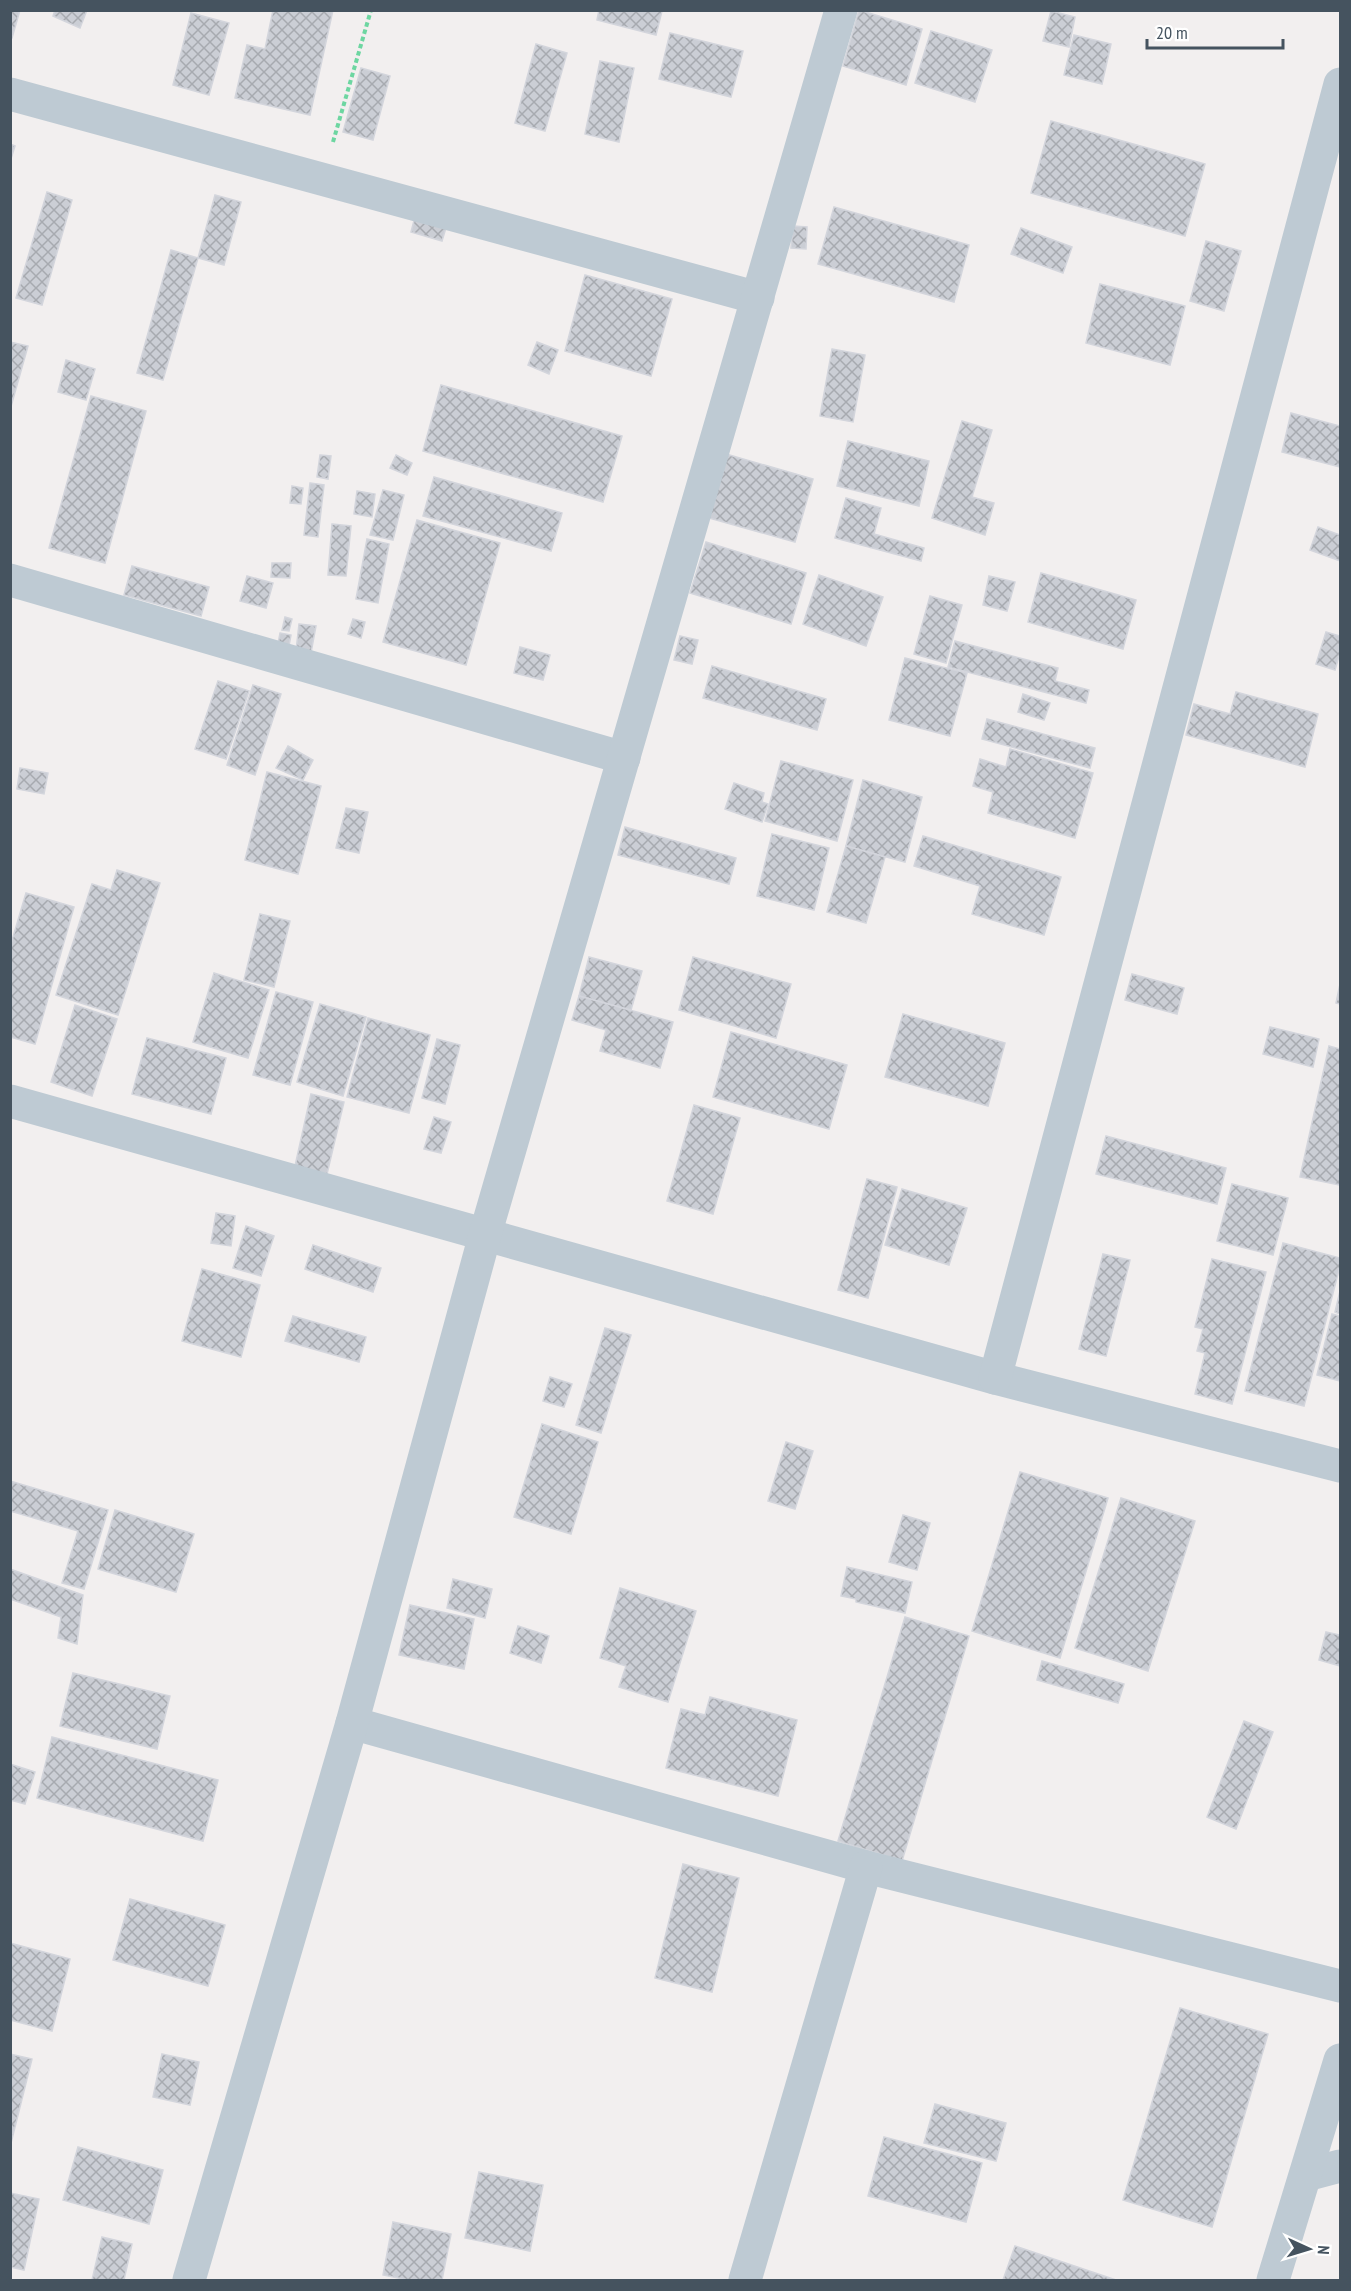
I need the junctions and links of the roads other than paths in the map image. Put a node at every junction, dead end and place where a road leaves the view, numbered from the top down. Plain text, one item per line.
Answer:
1 (841, 10) edge
2 (1341, 84) edge
3 (10, 94) edge
4 (758, 298) junction
5 (10, 580) edge
6 (624, 758) junction
7 (10, 1101) edge
8 (485, 1235) junction
9 (995, 1378) junction
10 (1341, 1466) edge
11 (352, 1723) junction
12 (866, 1867) junction
13 (1341, 1986) edge
14 (1341, 2060) edge
15 (1341, 2166) edge
16 (1306, 2175) junction
17 (189, 2280) edge
18 (745, 2280) edge
19 (1273, 2280) edge

1 - 4 street
2 - 9 street
3 - 4 street
4 - 6 street
5 - 6 street
6 - 8 street
7 - 8 street
8 - 9 street
8 - 11 street
9 - 10 street
11 - 12 street
11 - 17 street
12 - 13 street
12 - 18 street
14 - 16 street
15 - 16 street
16 - 19 street

